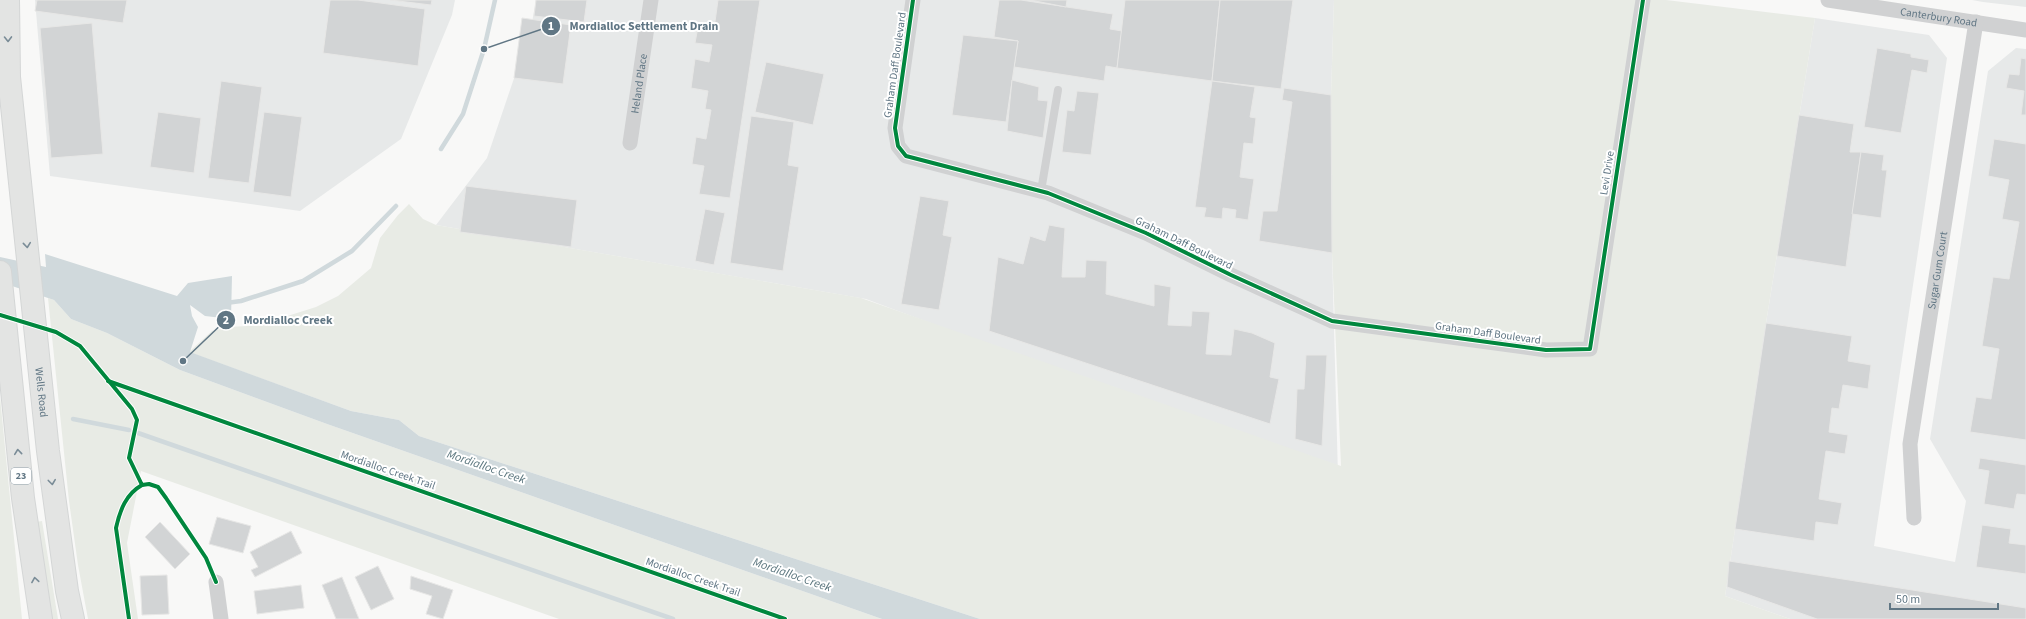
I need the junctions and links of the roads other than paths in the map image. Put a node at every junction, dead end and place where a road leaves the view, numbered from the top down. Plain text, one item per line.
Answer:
1 (8, 0) edge
2 (651, 0) edge
3 (913, 0) edge
4 (1643, 0) edge
5 (1828, 0) edge
6 (1976, 22) junction
7 (2026, 30) edge
8 (1058, 90) dead end
9 (630, 143) dead end
10 (1041, 191) junction
11 (0, 272) edge
12 (1590, 348) joint
13 (1914, 518) dead end
14 (216, 582) dead end
15 (41, 619) edge
16 (73, 619) edge
17 (221, 619) edge

1 -> 16 main road, Wells Road
2 - 9 street, Heland Place
3 - 10 street, Graham Daff Boulevard
4 - 12 street, Levi Drive
5 - 6 street, Canterbury Road
6 - 7 street, Canterbury Road
6 - 13 street, Sugar Gum Court
8 - 10 lane
10 - 12 street, Graham Daff Boulevard
15 -> 11 main road, 23
14 - 17 street

